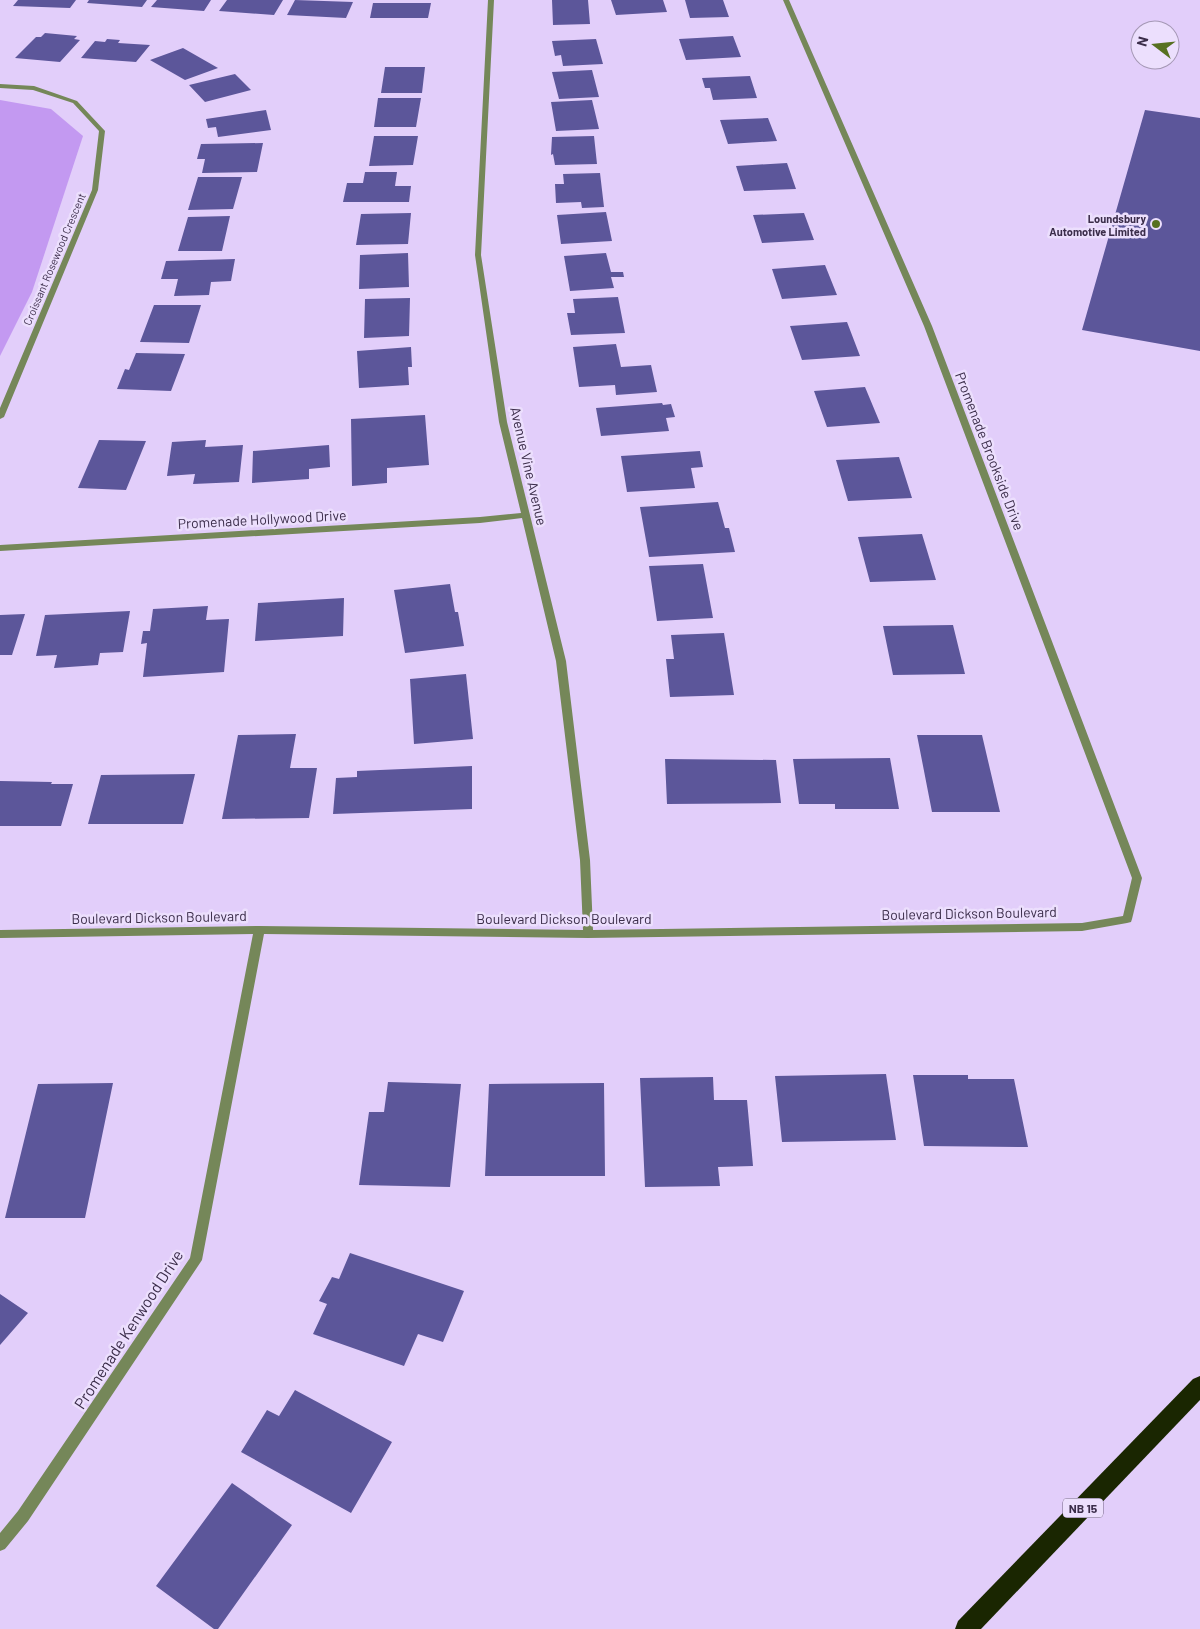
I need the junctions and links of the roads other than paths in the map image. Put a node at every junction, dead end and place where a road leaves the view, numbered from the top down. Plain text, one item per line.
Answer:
1 (491, 0) edge
2 (786, 0) edge
3 (0, 86) edge
4 (0, 417) edge
5 (526, 515) junction
6 (0, 548) edge
7 (1127, 919) joint
8 (258, 930) junction
9 (0, 934) edge
10 (588, 934) junction
11 (1200, 1386) edge
12 (0, 1544) edge
13 (966, 1629) edge

1 - 5 street, Avenue Vine Avenue
2 - 7 street, Promenade Brookside Drive
3 - 4 street, Croissant Rosewood Crescent
5 - 6 street, Promenade Hollywood Drive
5 - 10 street, Avenue Vine Avenue
7 - 10 street, Boulevard Dickson Boulevard
8 - 9 street, Boulevard Dickson Boulevard
8 - 10 street, Boulevard Dickson Boulevard
8 - 12 street, Promenade Kenwood Drive
11 - 13 highway, NB 15

